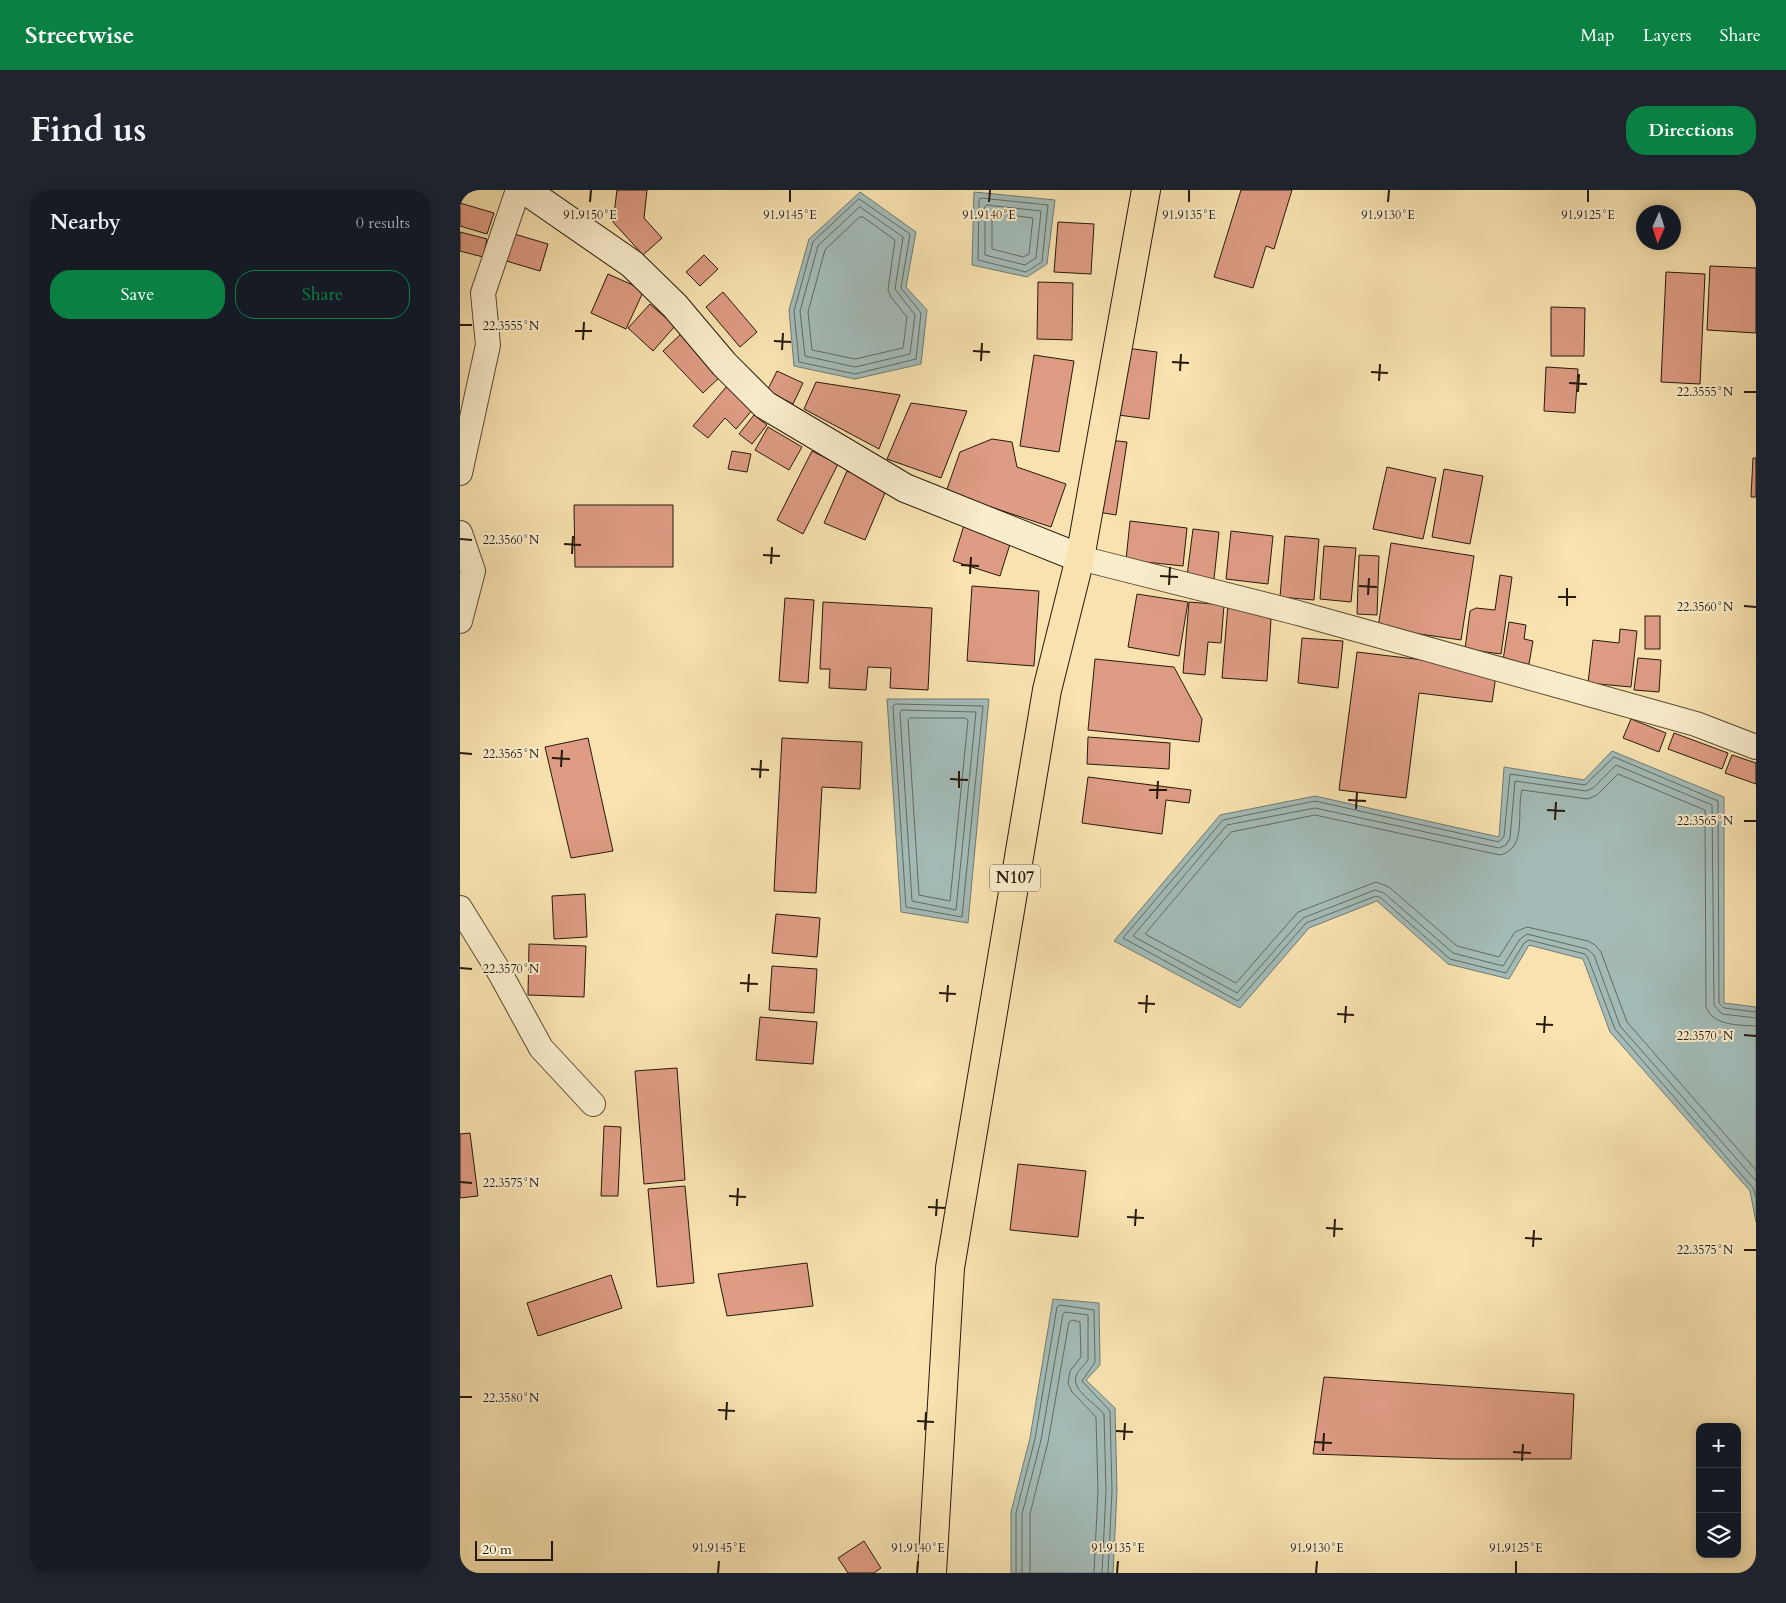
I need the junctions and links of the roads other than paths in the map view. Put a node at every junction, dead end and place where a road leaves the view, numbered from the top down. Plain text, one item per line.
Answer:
1 (518, 190) edge
2 (525, 190) edge
3 (1146, 190) edge
4 (460, 473) edge
5 (460, 533) edge
6 (1080, 558) junction
7 (460, 621) edge
8 (1756, 747) edge
9 (460, 908) edge
10 (593, 1104) dead end
11 (932, 1573) edge

1 - 4 street
2 - 6 main road
3 - 6 highway, N107
5 - 7 street
6 - 8 street
6 - 11 highway, N107
9 - 10 street

